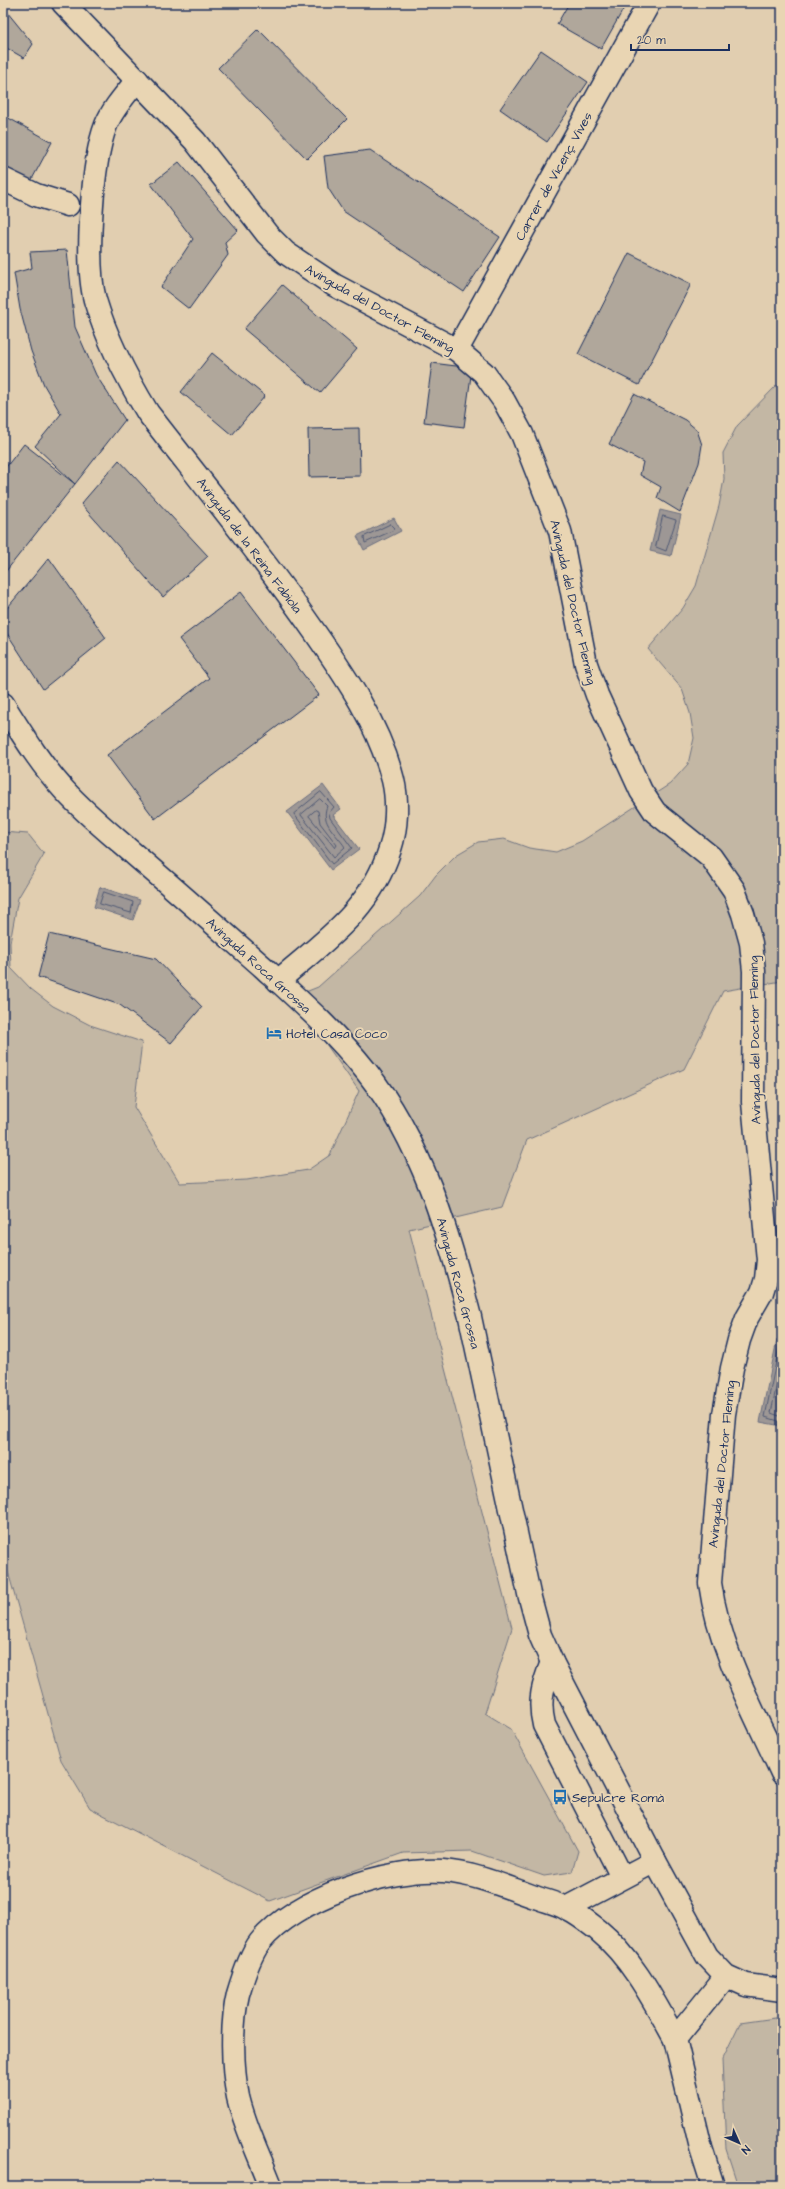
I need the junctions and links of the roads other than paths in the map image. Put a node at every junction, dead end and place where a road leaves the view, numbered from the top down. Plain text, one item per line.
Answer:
1 (63, 3) edge
2 (650, 3) edge
3 (137, 80) junction
4 (3, 179) edge
5 (68, 205) dead end
6 (457, 350) junction
7 (3, 704) edge
8 (278, 981) junction
9 (552, 1662) junction
10 (782, 1773) edge
11 (655, 1861) junction
12 (622, 1877) junction
13 (566, 1908) junction
14 (726, 1976) junction
15 (782, 1990) edge
16 (674, 2039) junction
17 (271, 2186) edge
18 (713, 2186) edge

1 - 3 street, Avinguda del Doctor Fleming
2 - 6 street, Carrer de Vicenç Vives
3 - 6 street, Avinguda del Doctor Fleming
3 - 8 street, Avinguda de la Reina Fabiola
4 - 5 street
6 - 10 street, Avinguda del Doctor Fleming
7 - 8 street, Avinguda Roca Grossa
8 - 9 street, Avinguda Roca Grossa
9 - 11 street, Avinguda Roca Grossa
9 - 12 street
11 - 12 street
11 - 14 street, Avinguda Roca Grossa
12 - 13 street
13 - 16 street
13 - 17 street
14 - 15 street, Avinguda Roca Grossa
14 - 16 street
16 - 18 street

